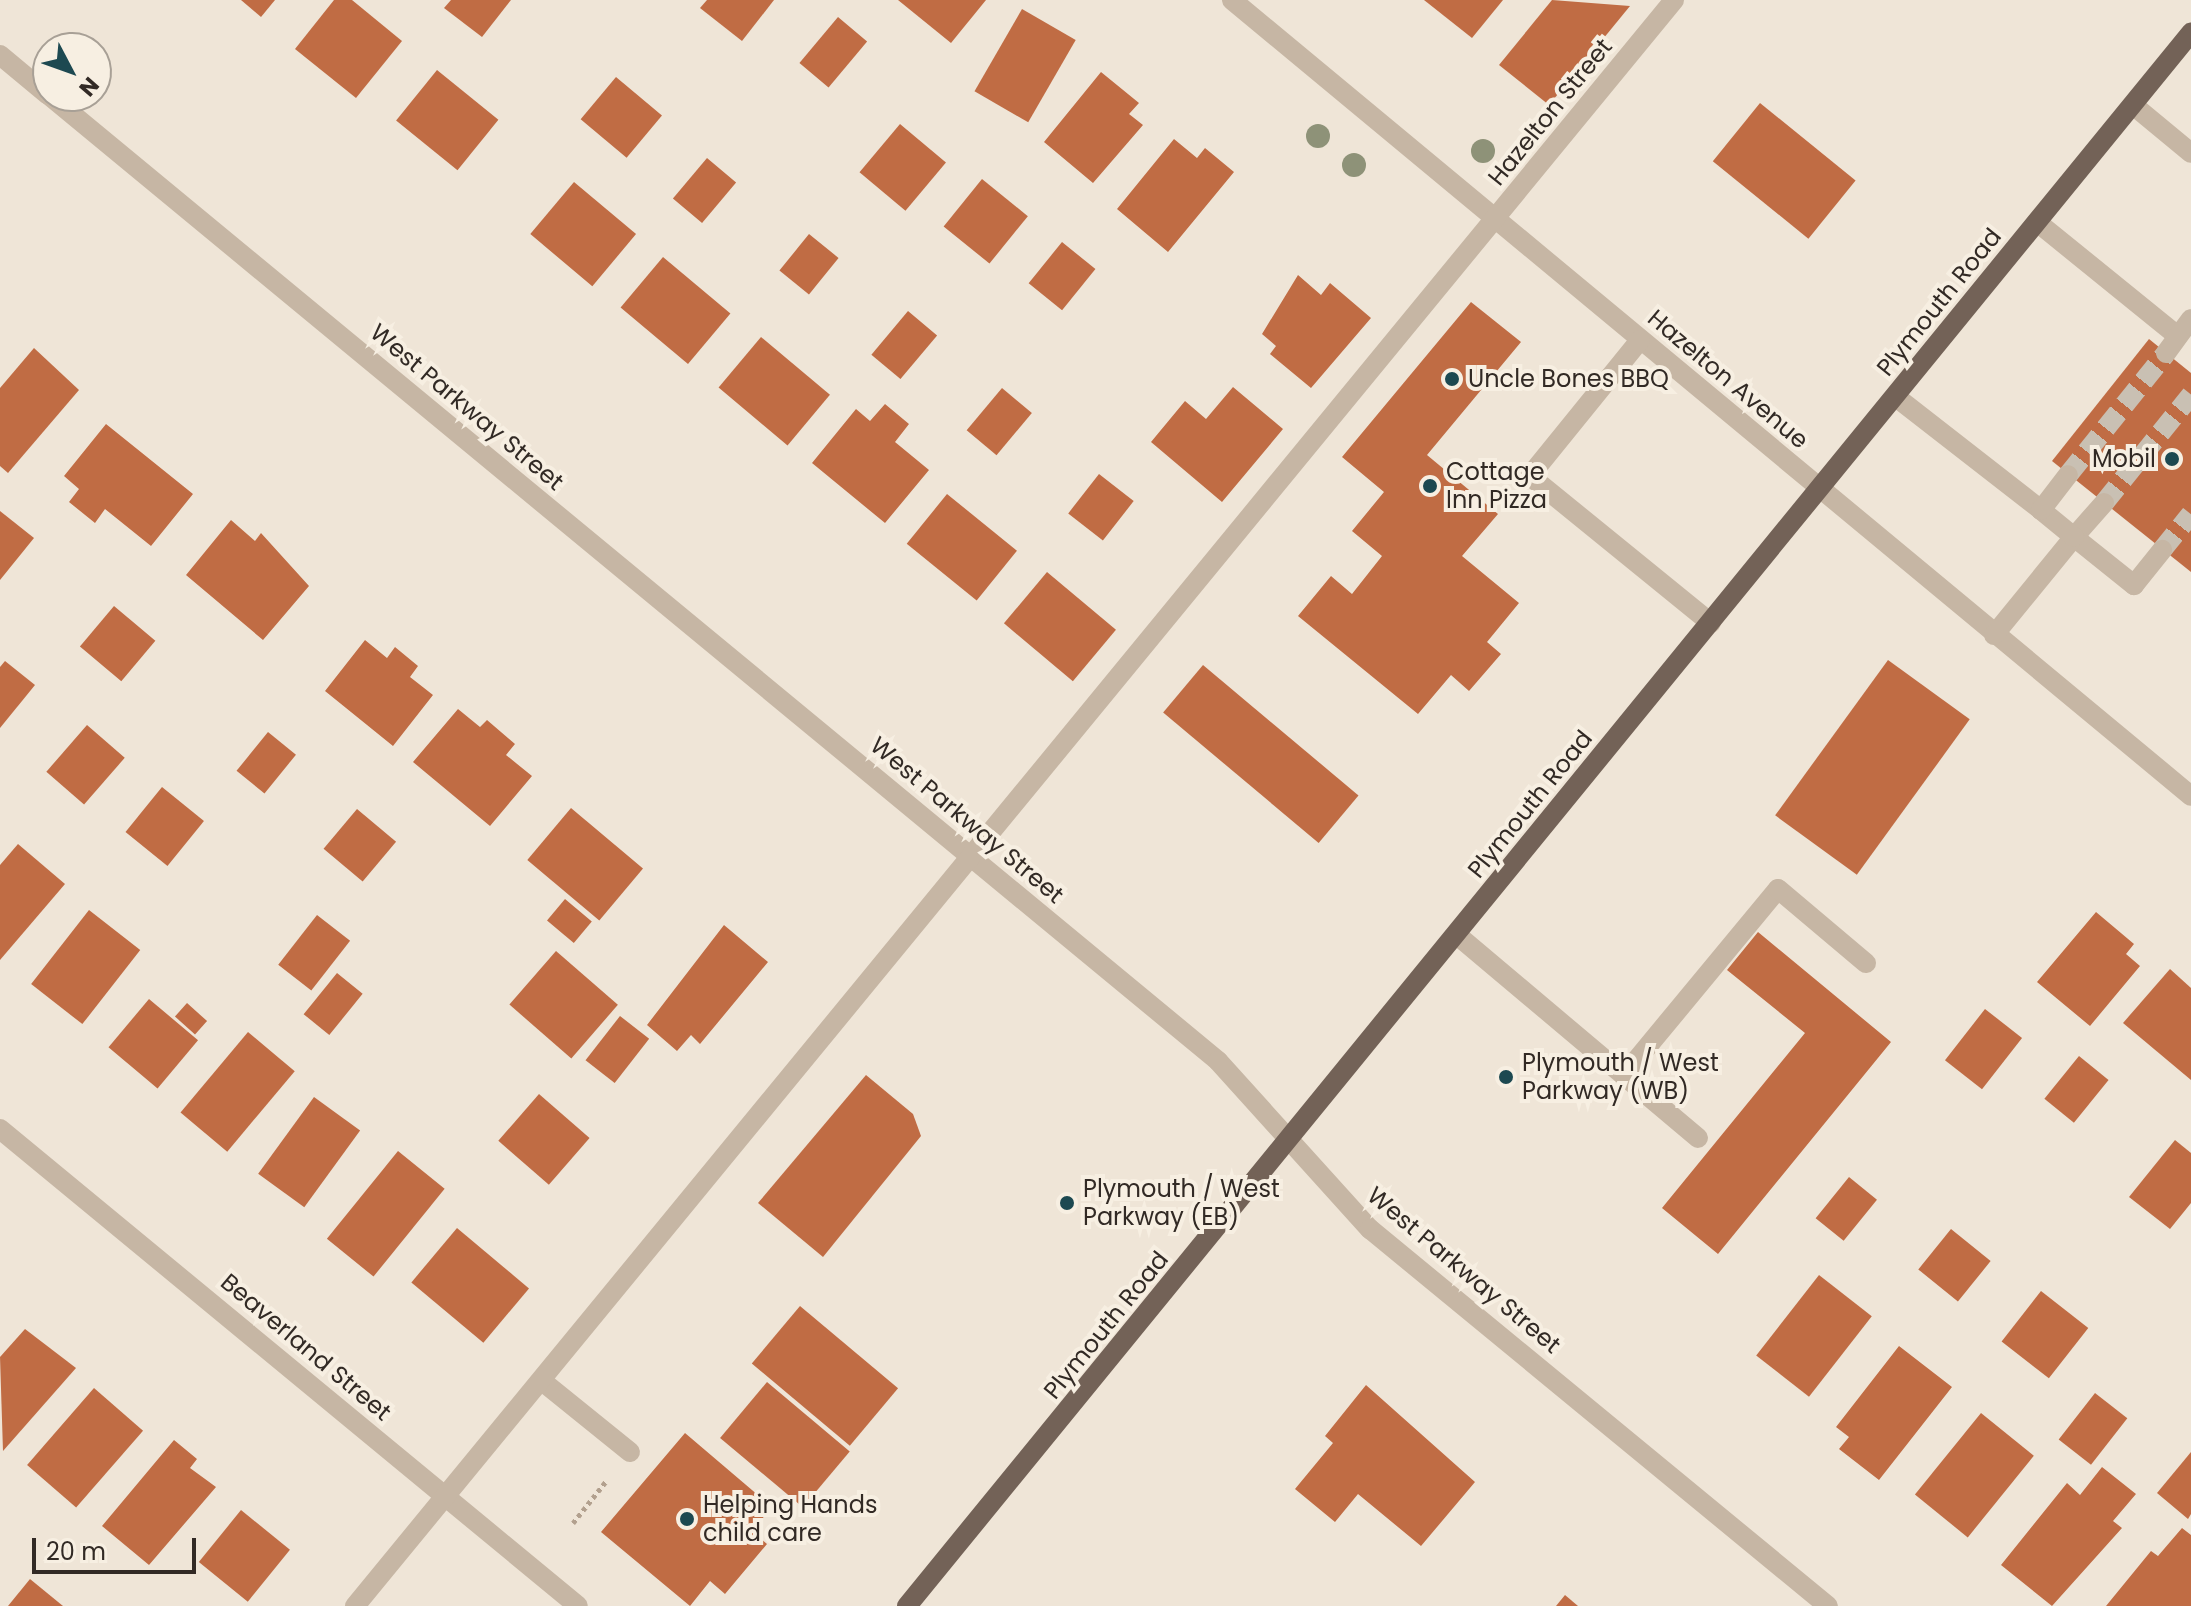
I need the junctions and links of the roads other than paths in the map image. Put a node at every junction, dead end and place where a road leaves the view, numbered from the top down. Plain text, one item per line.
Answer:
1 (1232, 0) edge
2 (1674, 0) edge
3 (2191, 33) edge
4 (0, 55) edge
5 (32, 81) edge
6 (2133, 105) junction
7 (70, 112) edge
8 (2191, 153) edge
9 (1496, 219) junction
10 (2037, 222) junction
11 (2191, 319) edge
12 (2178, 336) junction
13 (1640, 340) junction
14 (2166, 353) tunnel mouth
15 (1896, 397) junction
16 (2068, 475) tunnel mouth
17 (1820, 490) junction
18 (2104, 503) tunnel mouth
19 (2041, 510) junction
20 (2074, 537) junction
21 (2162, 550) tunnel mouth
22 (1711, 623) junction
23 (1994, 635) junction
24 (2191, 796) edge
25 (974, 860) junction
26 (1457, 935) junction
27 (1866, 963) dead end
28 (1624, 1075) junction
29 (0, 1129) edge
30 (1698, 1138) dead end
31 (1288, 1143) junction
32 (542, 1381) junction
33 (630, 1452) road end
34 (446, 1497) junction
35 (355, 1606) edge
36 (578, 1606) edge
37 (907, 1606) edge
38 (1828, 1606) edge

1 - 9 street, Hazelton Avenue
2 - 9 street, Hazelton Street
3 - 6 main road, Plymouth Road
4 - 5 street, West Parkway Street
6 - 8 street
6 - 10 main road, Plymouth Road
7 - 25 street, West Parkway Street
9 - 13 street, Hazelton Avenue
9 - 25 street, Hazelton Street
10 - 12 street
10 - 15 main road, Plymouth Road
11 - 12 street
12 - 14 street
13 - 17 street, Hazelton Avenue
13 - 22 street
15 - 17 main road, Plymouth Road
15 - 19 street
16 - 19 street
17 - 22 main road, Plymouth Road
17 - 23 street, Hazelton Avenue
18 - 20 street
19 - 20 street
20 - 21 street
20 - 23 street
22 - 26 main road, Plymouth Road
23 - 24 street, Hazelton Avenue
25 - 31 street, West Parkway Street
25 - 32 street, Hazelton Street
26 - 28 street
26 - 31 main road, Plymouth Road
27 - 28 street
28 - 30 street
29 - 34 street, Beaverland Street
31 - 37 main road, Plymouth Road
31 - 38 street, West Parkway Street
32 - 33 street
32 - 34 street, Hazelton Street
34 - 35 street, Hazelton Street
34 - 36 street, Beaverland Street

